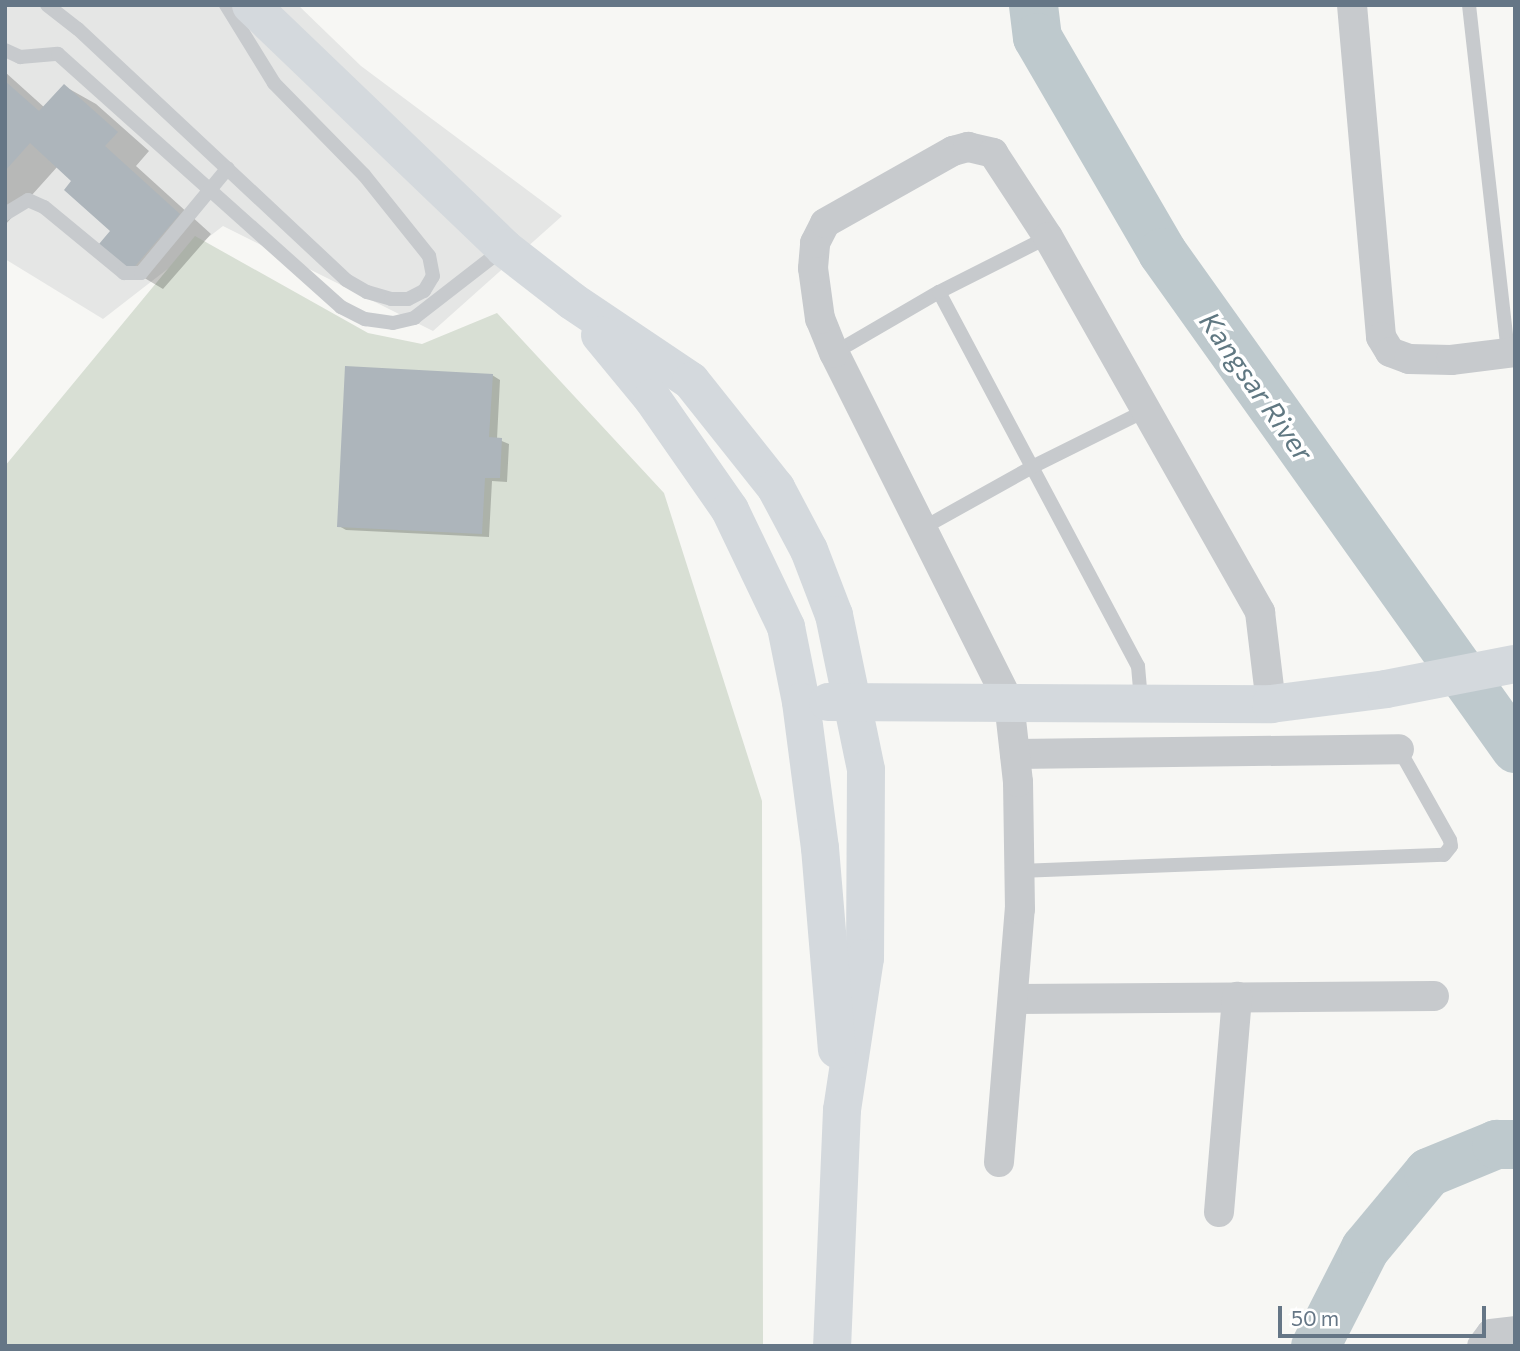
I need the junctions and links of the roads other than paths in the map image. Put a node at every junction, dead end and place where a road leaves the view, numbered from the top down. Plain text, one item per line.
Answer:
1 (47, 5) edge
2 (226, 5) edge
3 (251, 5) edge
4 (1352, 5) edge
5 (1469, 5) edge
6 (5, 50) edge
7 (228, 168) junction
8 (210, 190) junction
9 (5, 214) edge
10 (1048, 237) junction
11 (504, 248) junction
12 (939, 292) junction
13 (572, 302) junction
14 (1511, 352) edge
15 (834, 353) junction
16 (1147, 411) junction
17 (1032, 467) junction
18 (923, 528) junction
19 (1515, 664) edge
20 (801, 702) junction
21 (852, 702) junction
22 (1009, 702) junction
23 (1141, 704) junction
24 (1271, 704) junction
25 (1399, 749) joint
26 (1015, 754) junction
27 (1019, 871) junction
28 (1434, 996) dead end
29 (1237, 997) junction
30 (1013, 999) junction
31 (842, 1110) junction
32 (999, 1162) dead end
33 (1219, 1212) dead end
34 (1515, 1331) edge
35 (832, 1346) edge
36 (1482, 1346) edge

1 - 7 lane
2 - 7 lane
3 - 11 main road
4 - 14 street
5 - 14 lane
6 - 8 lane
7 - 8 lane
8 - 9 lane
8 - 11 lane
10 - 12 lane
10 - 15 street
10 - 16 street
11 - 13 main road
12 - 15 lane
12 - 17 lane
13 - 20 main road
13 - 21 main road
15 - 18 street
16 - 17 lane
16 - 24 street
17 - 18 lane
17 - 23 lane
18 - 22 street
19 - 24 main road
20 - 21 main road
20 - 31 main road
21 - 22 main road
21 - 31 main road
22 - 23 main road
22 - 26 street
23 - 24 main road
25 - 26 street
25 - 27 lane
26 - 27 street
27 - 30 street
28 - 29 street
29 - 30 street
29 - 33 street
30 - 32 street
31 - 35 main road
34 - 36 street

